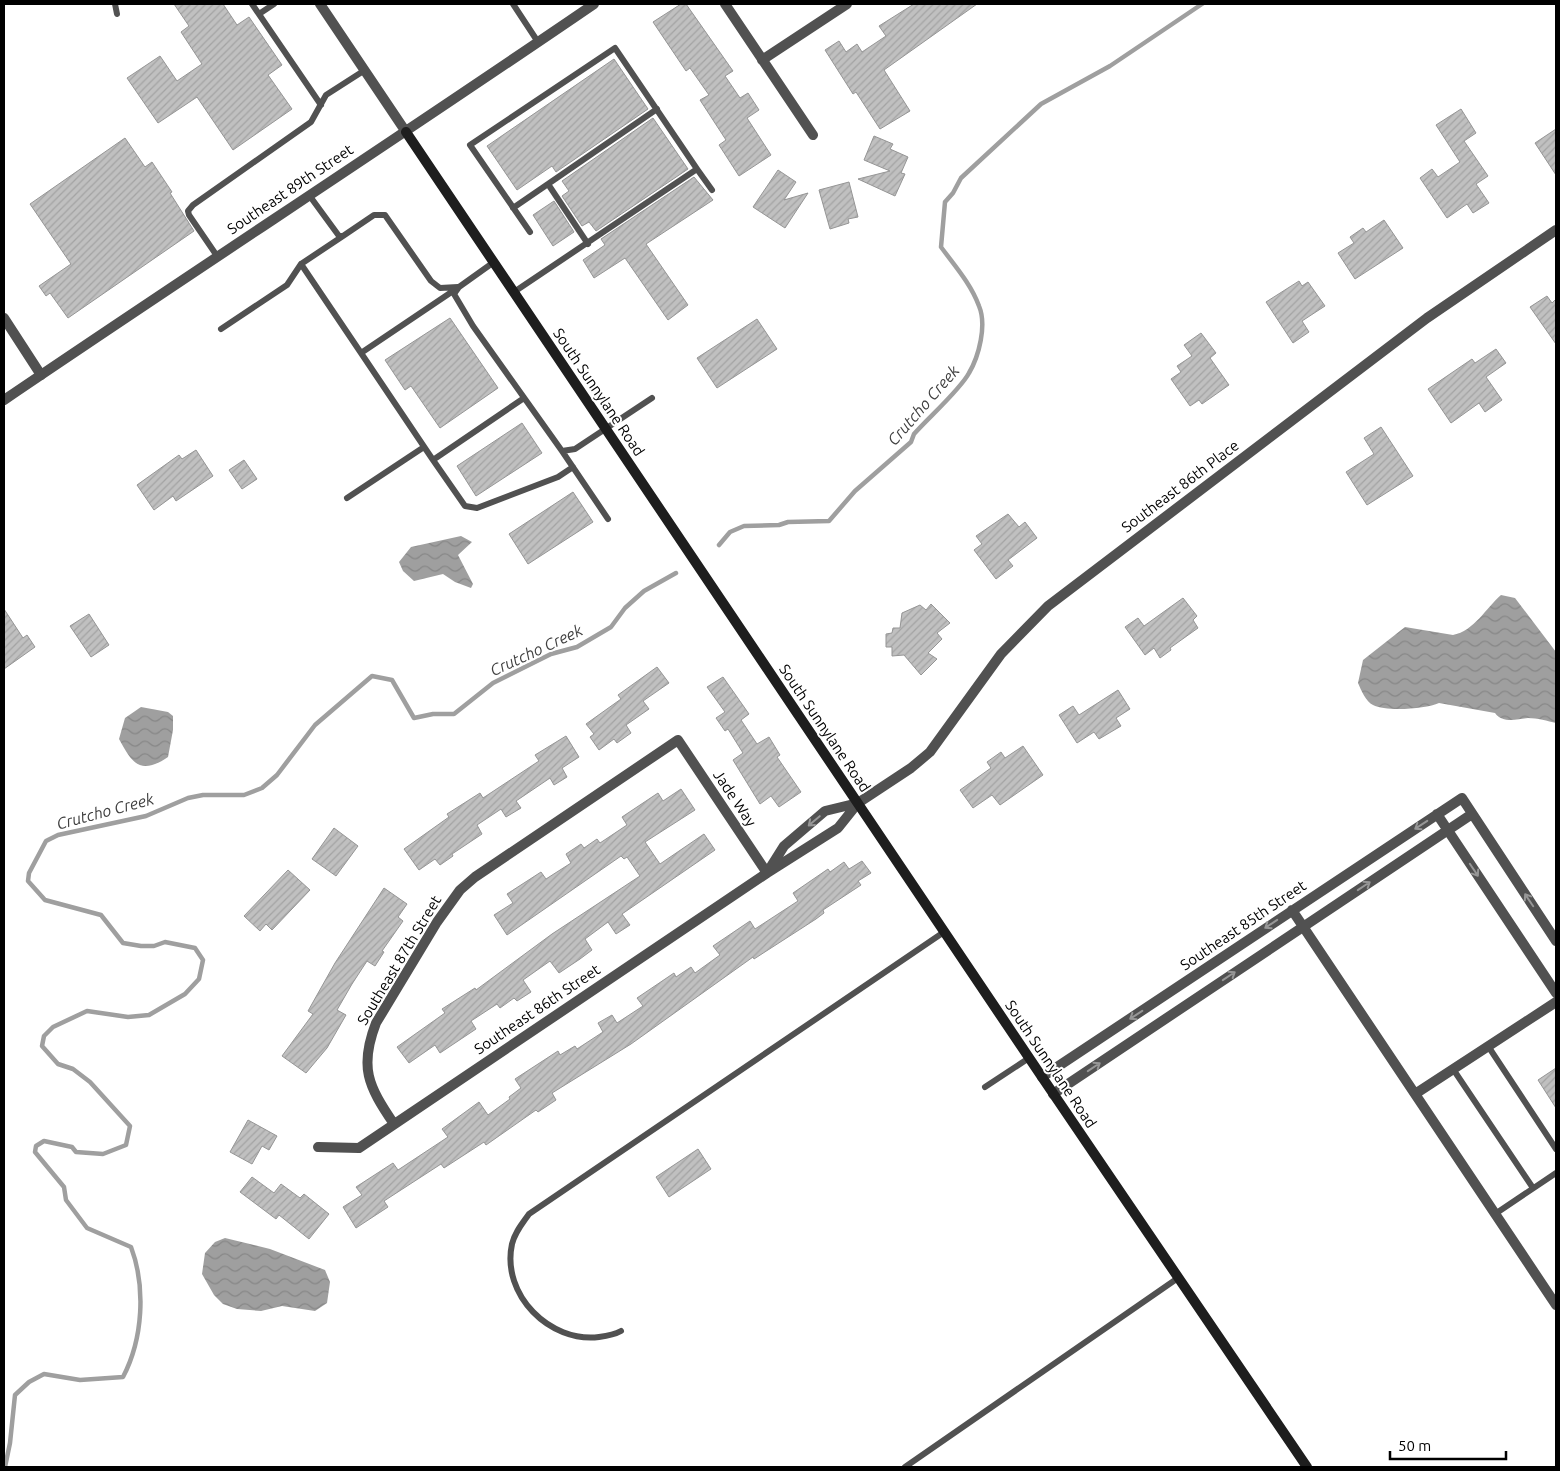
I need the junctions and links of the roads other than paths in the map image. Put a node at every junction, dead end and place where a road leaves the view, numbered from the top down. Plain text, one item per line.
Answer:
1 (115, 4) edge
2 (252, 4) edge
3 (274, 4) edge
4 (320, 4) edge
5 (513, 4) edge
6 (594, 4) edge
7 (725, 4) edge
8 (847, 4) edge
9 (117, 14) dead end
10 (259, 14) junction
11 (538, 42) junction
12 (762, 60) junction
13 (365, 70) junction
14 (321, 104) junction
15 (657, 109) junction
16 (406, 132) junction
17 (814, 135) dead end
18 (698, 169) junction
19 (548, 184) junction
20 (712, 190) dead end
21 (309, 195) junction
22 (513, 208) junction
23 (1556, 230) edge
24 (530, 232) dead end
25 (343, 236) junction
26 (588, 244) junction
27 (217, 256) junction
28 (494, 262) junction
29 (301, 264) junction
30 (459, 287) junction
31 (514, 292) junction
32 (4, 318) edge
33 (221, 329) dead end
34 (360, 354) junction
35 (41, 375) junction
36 (524, 398) junction
37 (652, 398) dead end
38 (4, 400) edge
39 (606, 429) junction
40 (424, 447) junction
41 (562, 451) junction
42 (433, 460) junction
43 (573, 467) junction
44 (347, 498) dead end
45 (608, 519) dead end
46 (678, 740) joint
47 (858, 803) junction
48 (1438, 814) junction
49 (1472, 814) junction
50 (1448, 830) junction
51 (767, 872) junction
52 (1292, 910) junction
53 (1304, 927) junction
54 (944, 932) junction
55 (1556, 941) edge
56 (1173, 990) junction
57 (1556, 993) edge
58 (1556, 1002) edge
59 (1184, 1007) junction
60 (1488, 1046) junction
61 (1029, 1058) junction
62 (1453, 1069) junction
63 (1042, 1077) junction
64 (985, 1088) dead end
65 (1053, 1094) junction
66 (1415, 1094) junction
67 (394, 1124) junction
68 (318, 1147) dead end
69 (1556, 1149) edge
70 (1556, 1173) edge
71 (1534, 1188) junction
72 (1495, 1214) junction
73 (1178, 1278) junction
74 (1556, 1305) edge
75 (621, 1331) dead end
76 (905, 1467) edge
77 (1307, 1467) edge

1 - 9 lane
2 - 10 lane
3 - 10 lane
4 - 13 street, South Sunnylane Road
5 - 11 lane
6 - 11 street, Southeast 89th Street
7 - 12 street
8 - 12 street
10 - 14 lane
11 - 16 street, Southeast 89th Street
12 - 17 street
13 - 14 lane
13 - 16 street, South Sunnylane Road
14 - 27 lane
15 - 18 lane
15 - 19 lane
15 - 22 lane
16 - 21 street, Southeast 89th Street
16 - 28 main road, South Sunnylane Road
18 - 20 lane
18 - 26 lane
19 - 22 lane
19 - 26 lane
21 - 25 lane
21 - 27 street, Southeast 89th Street
22 - 24 lane
23 - 47 street, Southeast 86th Place
25 - 29 lane
25 - 30 lane
26 - 31 lane
27 - 35 street, Southeast 89th Street
28 - 30 lane
28 - 31 main road, South Sunnylane Road
29 - 33 lane
29 - 34 lane
30 - 34 lane
30 - 36 lane
31 - 39 main road, South Sunnylane Road
32 - 35 street
34 - 40 lane
35 - 38 street, Southeast 89th Street
36 - 41 lane
36 - 42 lane
37 - 39 lane
39 - 41 lane
39 - 47 main road, South Sunnylane Road
40 - 42 lane
40 - 44 lane
41 - 43 lane
42 - 43 lane
43 - 45 lane
46 - 51 street, Jade Way
46 - 67 street, Southeast 87th Street
47 - 51 street, Southeast 86th Street
47 -> 51 street, Southeast 86th Street
47 - 54 main road, South Sunnylane Road
48 - 49 street, Southeast 85th Street
48 - 50 street
48 -> 52 street, Southeast 85th Street
49 - 50 street
55 -> 49 street
53 -> 50 street
50 -> 57 street
51 - 67 street, Southeast 86th Street
52 - 53 street
52 -> 56 street, Southeast 85th Street
59 -> 53 street
53 - 66 street
54 - 61 main road, South Sunnylane Road
54 - 75 lane
56 - 59 street
56 -> 63 street, Southeast 85th Street
58 - 60 street
65 -> 59 street
60 - 62 street
60 - 69 lane
61 - 63 main road, South Sunnylane Road
61 - 64 lane
62 - 66 street
62 - 71 lane
63 - 65 main road, South Sunnylane Road
65 - 73 main road, South Sunnylane Road
66 - 72 street
67 - 68 street, Southeast 86th Street
70 - 71 lane
71 - 72 lane
72 - 74 street
73 - 76 lane
73 - 77 main road, South Sunnylane Road

